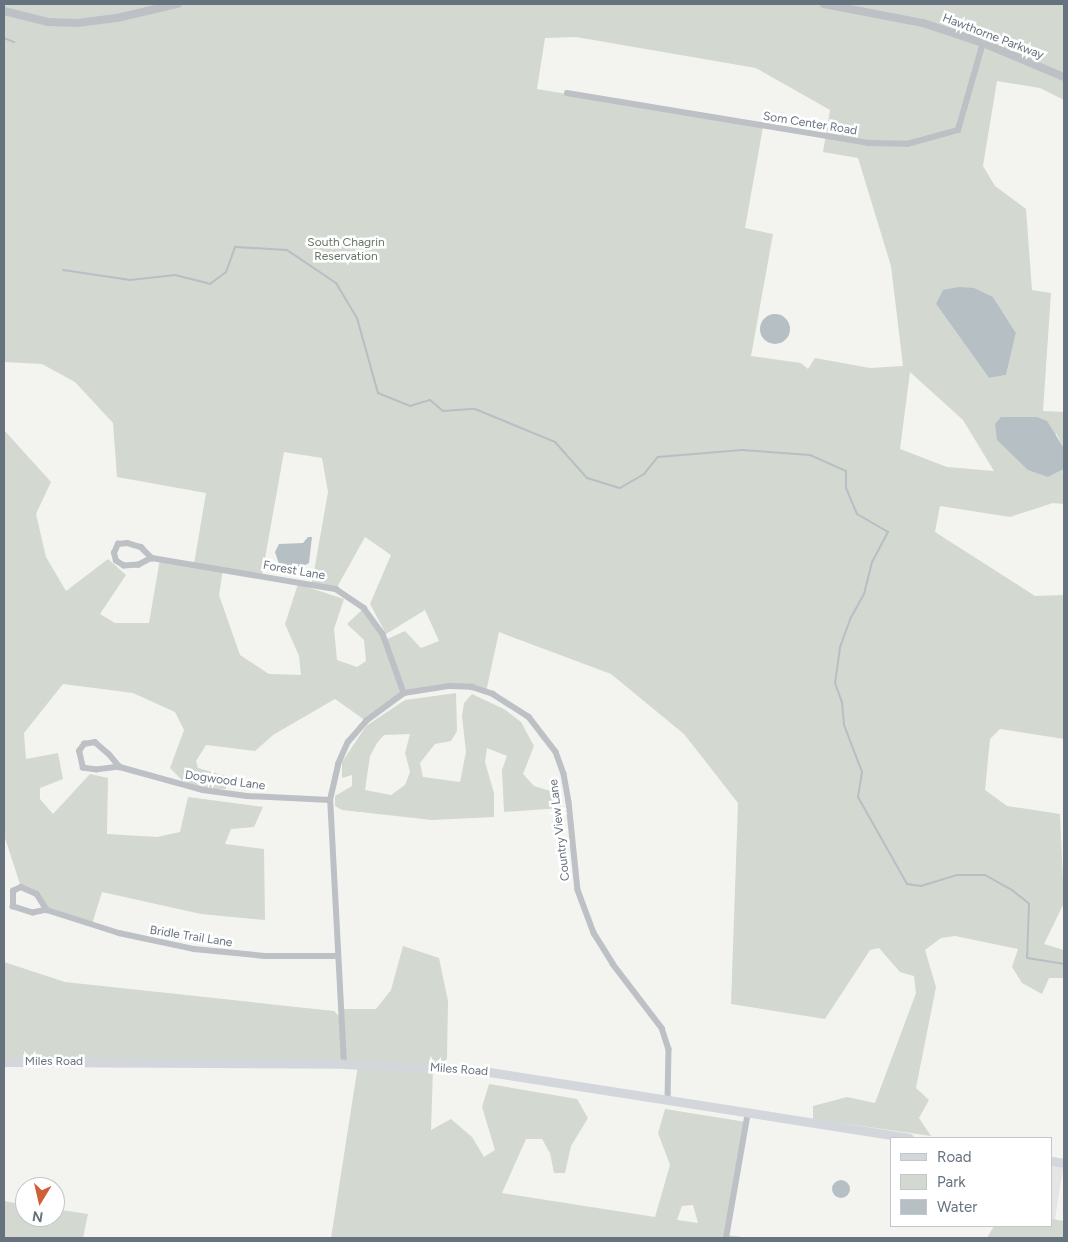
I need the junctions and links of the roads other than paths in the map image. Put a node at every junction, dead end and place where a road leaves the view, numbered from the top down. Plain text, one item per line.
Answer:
1 (177, 4) edge
2 (824, 4) edge
3 (4, 10) edge
4 (983, 43) junction
5 (1064, 77) edge
6 (567, 94) dead end
7 (152, 558) junction
8 (404, 693) junction
9 (120, 767) junction
10 (330, 800) junction
11 (47, 910) junction
12 (337, 956) junction
13 (4, 1062) edge
14 (344, 1064) junction
15 (668, 1099) junction
16 (748, 1112) junction
17 (902, 1137) edge
18 (726, 1238) edge

1 - 3 street
2 - 4 street, Hawthorne Parkway
4 - 5 street, Hawthorne Parkway
4 - 6 street, Som Center Road
7 - 7 street, Forest Lane
7 - 8 street, Forest Lane
8 - 10 street, Country View Lane
8 - 15 street, Country View Lane
9 - 9 street, Dogwood Lane
9 - 10 street, Dogwood Lane
10 - 12 street, Country View Lane
11 - 11 street, Bridle Trail Lane
11 - 12 street, Bridle Trail Lane
12 - 14 street, Country View Lane
13 - 14 main road, Miles Road
14 - 15 main road, Miles Road
15 - 16 main road, Miles Road
16 - 17 main road, Miles Road
16 - 18 street

